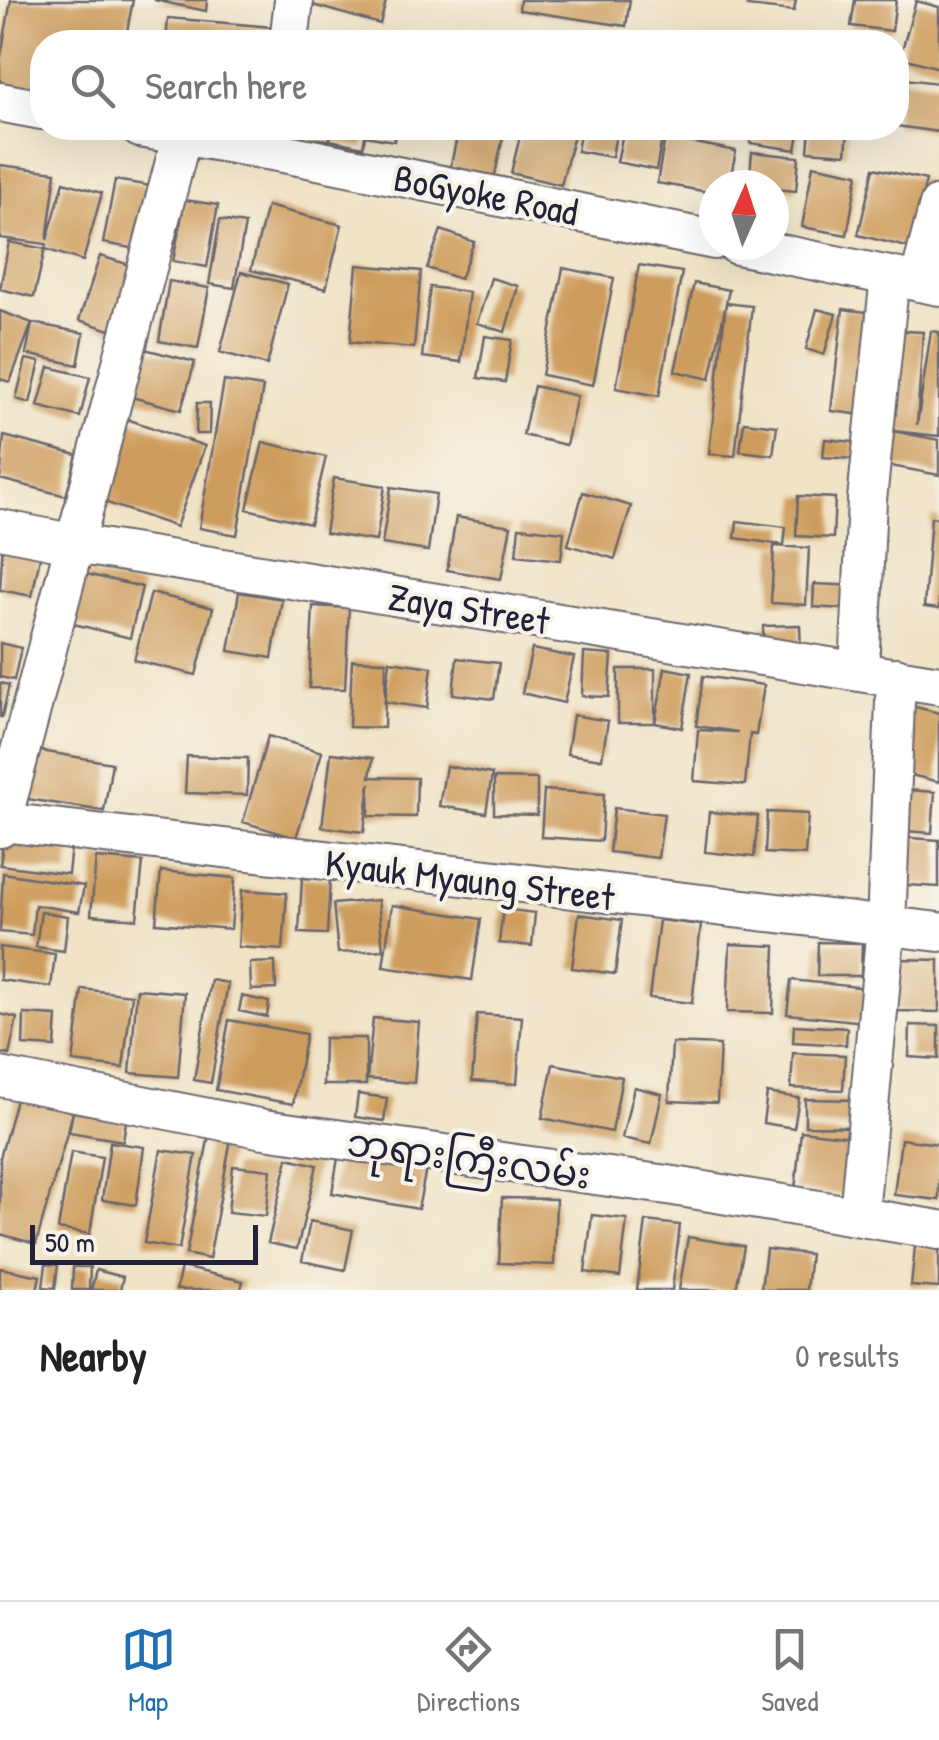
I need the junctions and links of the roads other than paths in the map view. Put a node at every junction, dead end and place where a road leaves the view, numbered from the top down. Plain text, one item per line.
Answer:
1 (294, 0) edge
2 (291, 30) edge
3 (0, 102) edge
4 (30, 108) edge
5 (181, 140) edge
6 (279, 140) edge
7 (939, 205) edge
8 (699, 237) edge
9 (789, 256) edge
10 (916, 282) edge
11 (0, 529) edge
12 (76, 544) junction
13 (877, 674) junction
14 (939, 685) edge
15 (1, 825) edge
16 (886, 926) junction
17 (939, 932) edge
18 (0, 1077) edge
19 (858, 1214) junction
20 (939, 1230) edge

1 - 2 street
3 - 4 street
5 - 12 street
6 - 8 street, BoGyoke Road
7 - 10 street
9 - 10 street
10 - 13 street
11 - 12 street, Zaya Street
12 - 13 street, Zaya Street
12 - 15 street
13 - 14 street, Zaya Street
13 - 16 street
15 - 16 street, Kyauk Myaung Street
16 - 17 street, Kyauk Myaung Street
16 - 19 street
18 - 19 street, ဘုရားကြီးလမ်း
19 - 20 street, ဘုရားကြီးလမ်း

